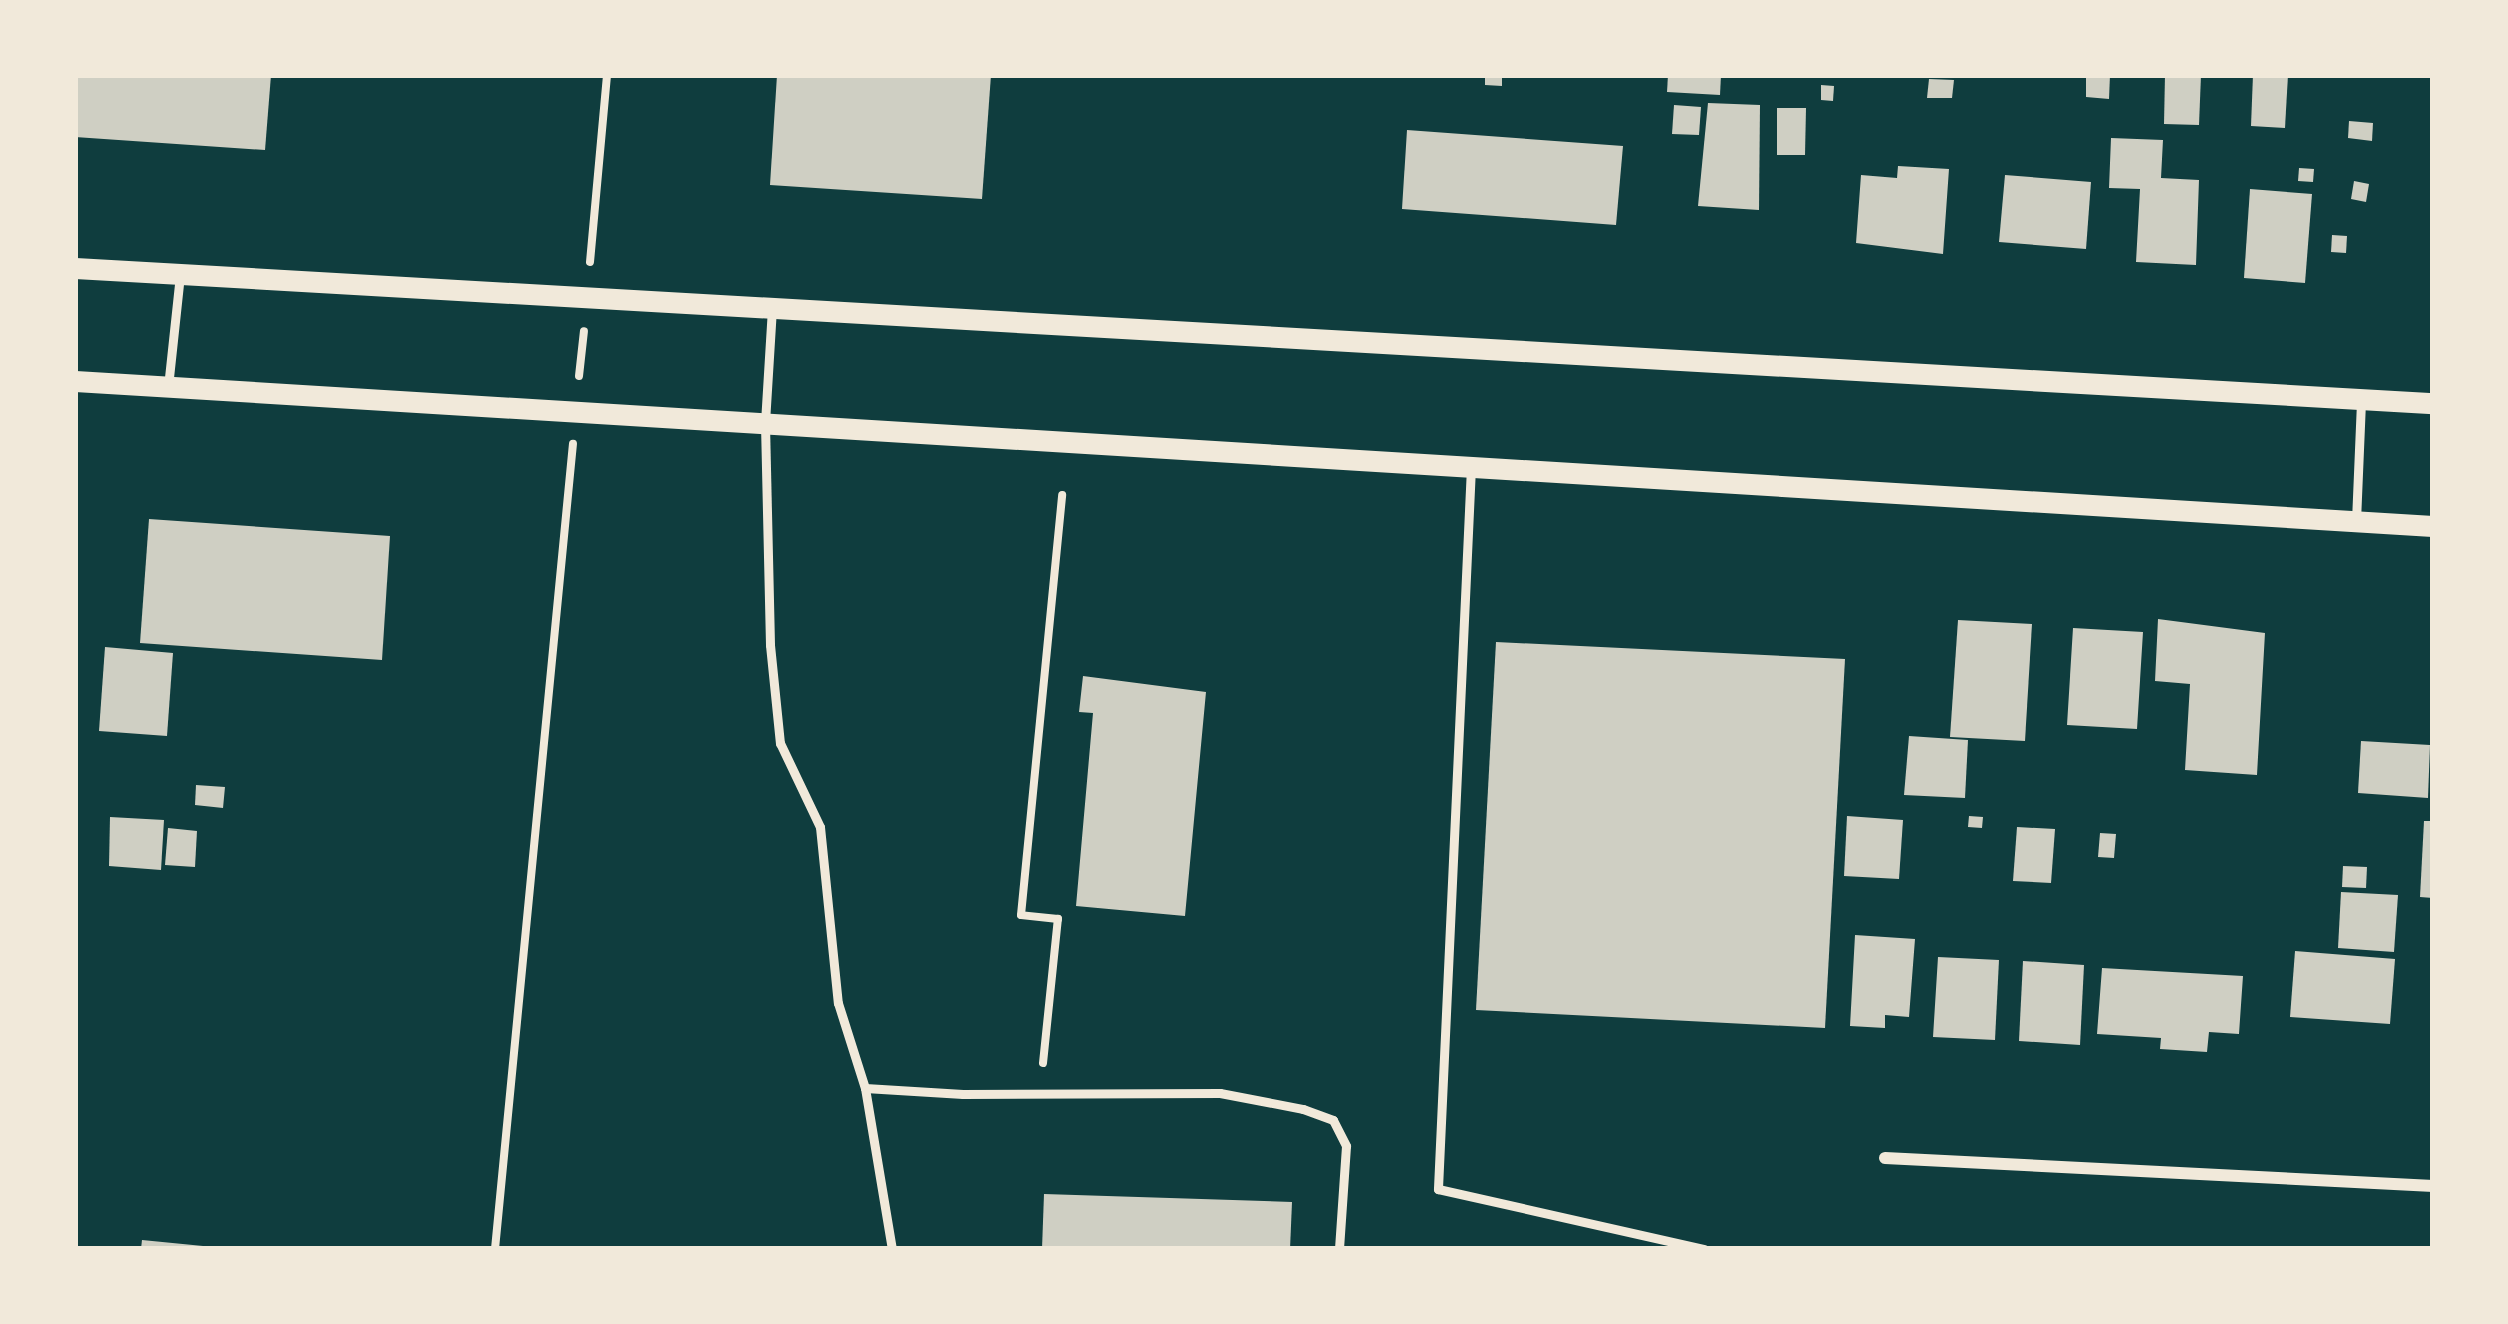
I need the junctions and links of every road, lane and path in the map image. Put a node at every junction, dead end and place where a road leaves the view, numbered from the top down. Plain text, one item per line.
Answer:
1 (607, 75) edge
2 (599, 163) dead end
3 (75, 268) edge
4 (180, 274) junction
5 (772, 308) junction
6 (75, 381) edge
7 (168, 387) junction
8 (2361, 399) junction
9 (2433, 403) edge
10 (765, 424) junction
11 (1471, 467) junction
12 (1063, 495) dead end
13 (567, 513) dead end
14 (2356, 521) junction
15 (2433, 526) edge
16 (866, 1088) junction
17 (1040, 1094) junction
18 (1885, 1158) dead end
19 (2433, 1186) edge
20 (495, 1249) edge
21 (892, 1249) edge
22 (1339, 1249) edge
23 (1704, 1249) edge

1 - 2 path
3 - 4 street
4 - 5 street
4 - 7 lane
5 - 8 street
5 - 10 lane
6 - 7 street
7 - 10 street
8 - 9 street
8 - 14 lane
10 - 11 street
10 - 16 lane
11 - 14 street
11 - 23 lane
12 - 17 path
13 - 20 path
14 - 15 street
16 - 17 lane
16 - 21 lane
17 - 22 lane
18 - 19 street

